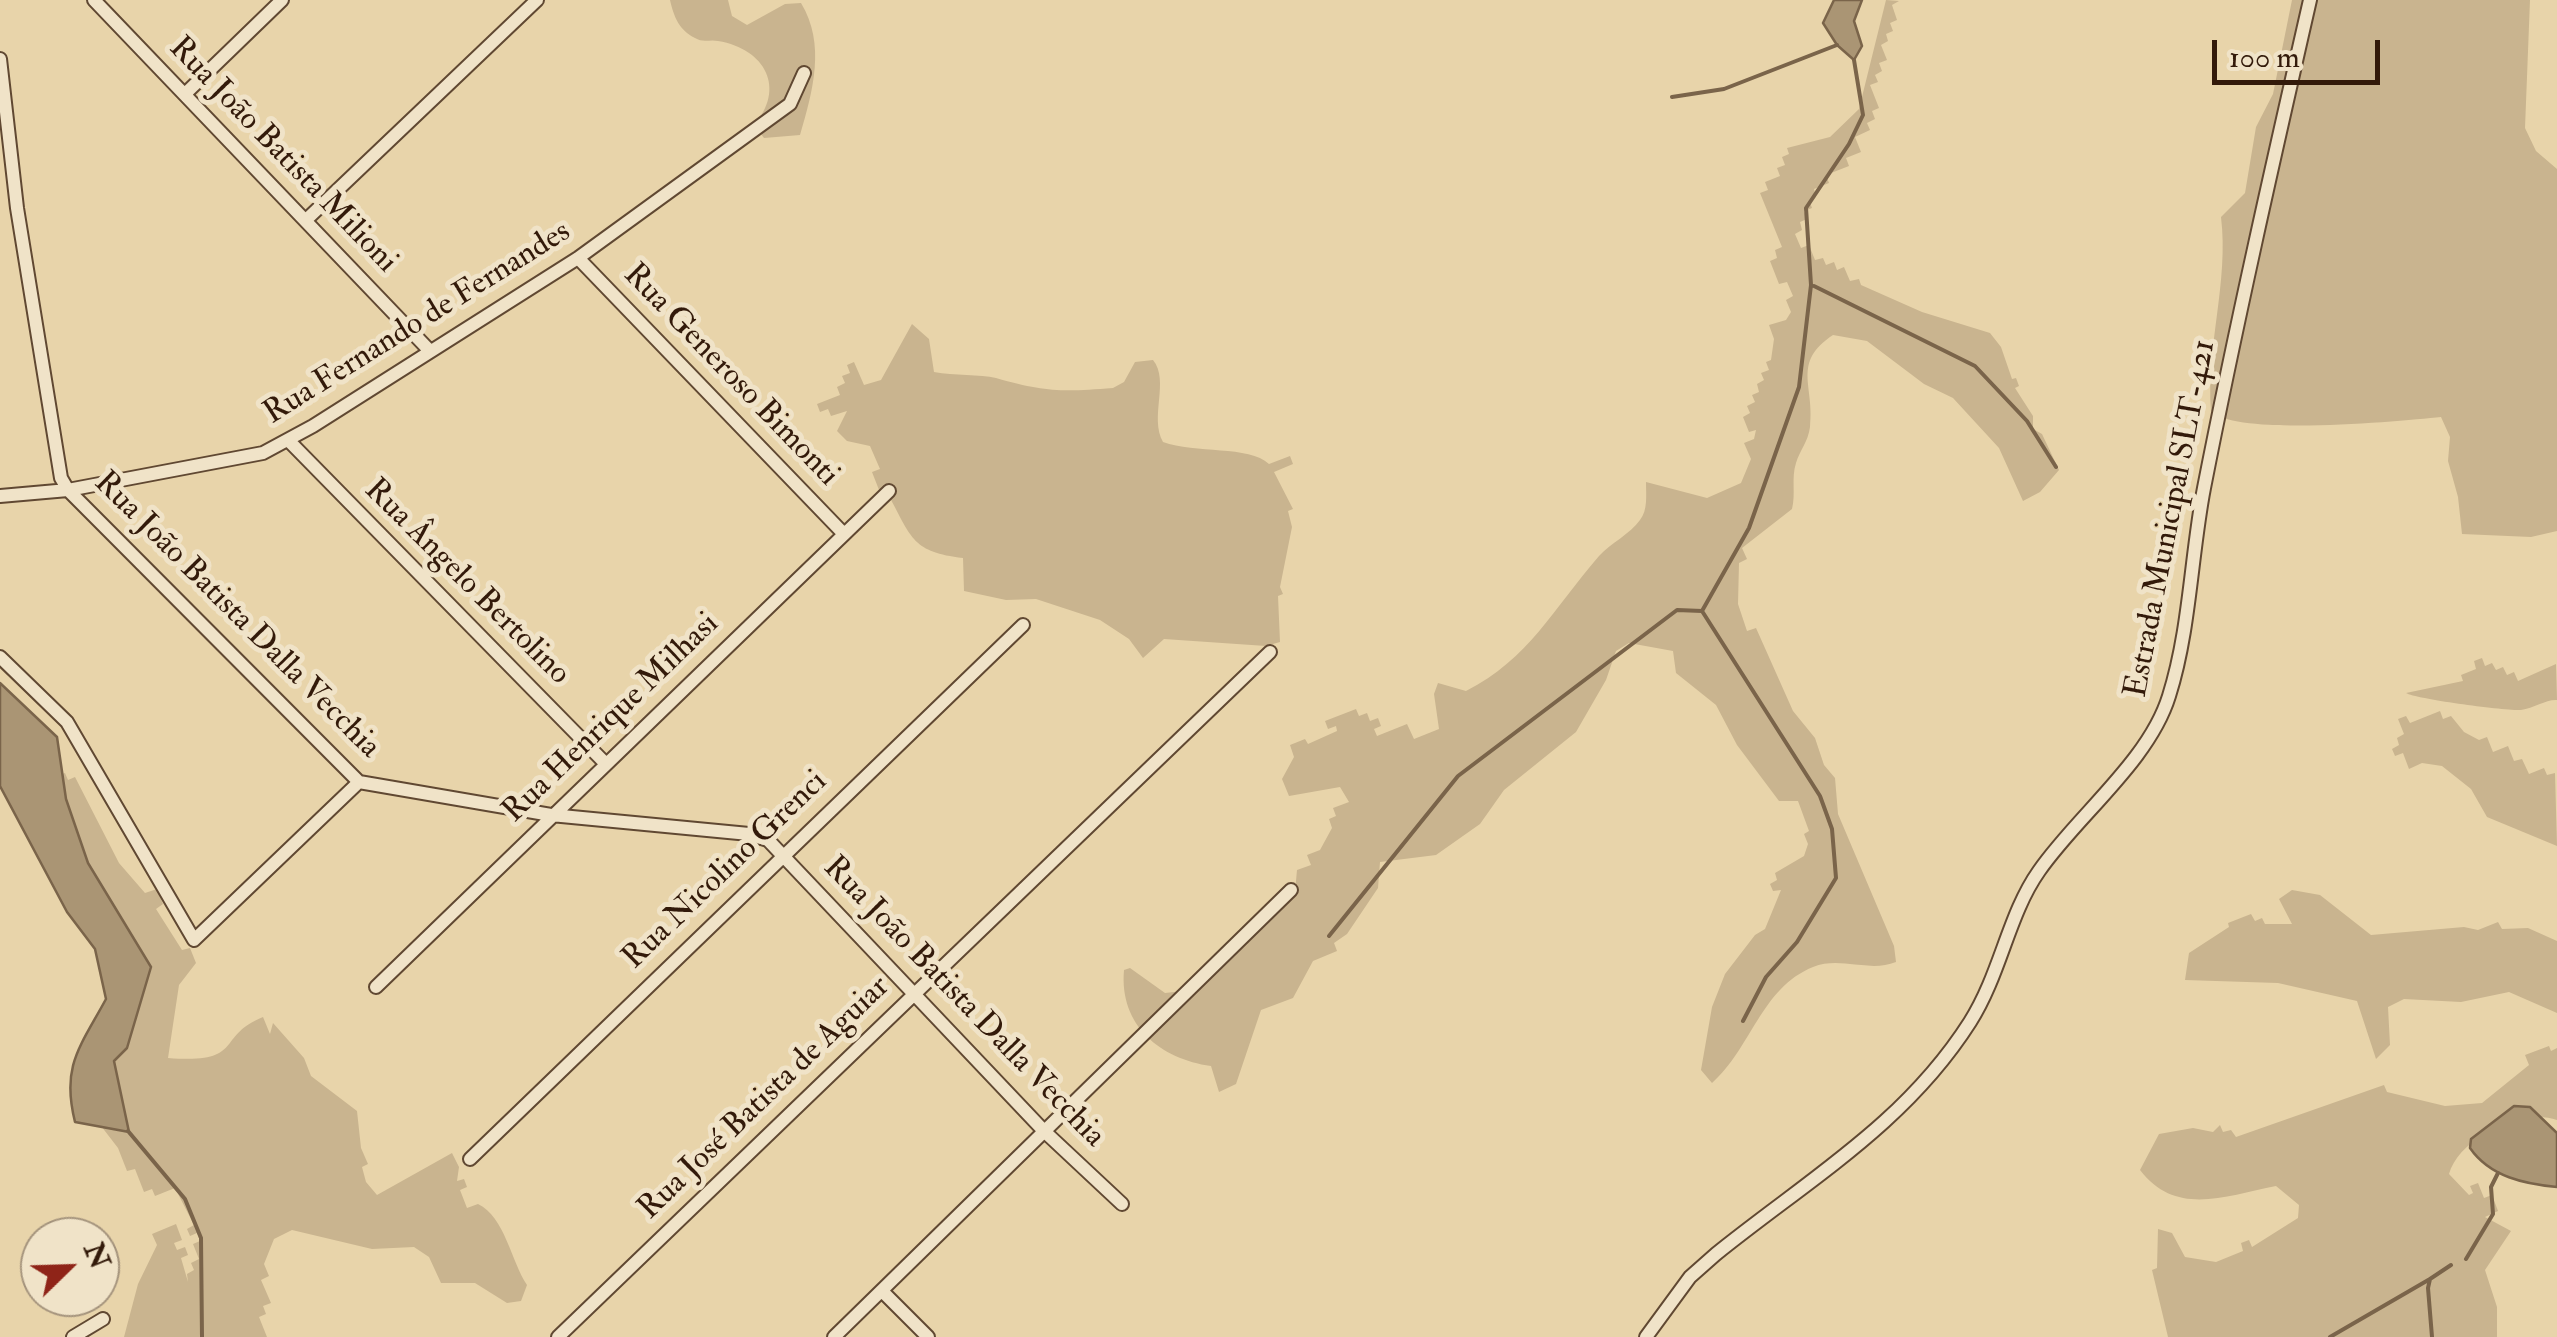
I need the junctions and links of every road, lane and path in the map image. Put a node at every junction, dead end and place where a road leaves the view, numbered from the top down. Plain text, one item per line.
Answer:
1 (94, 0) edge
2 (282, 0) edge
3 (537, 0) edge
4 (2310, 0) edge
5 (0, 59) edge
6 (804, 73) dead end
7 (186, 93) junction
8 (306, 220) junction
9 (578, 258) junction
10 (430, 351) junction
11 (288, 440) junction
12 (68, 490) junction
13 (889, 492) dead end
14 (0, 496) edge
15 (843, 533) junction
16 (1023, 625) dead end
17 (1270, 652) dead end
18 (0, 657) edge
19 (606, 764) junction
20 (359, 782) junction
21 (551, 816) junction
22 (782, 855) junction
23 (1291, 890) dead end
24 (376, 987) dead end
25 (914, 992) junction
26 (1044, 1131) junction
27 (470, 1159) dead end
28 (1122, 1204) dead end
29 (882, 1290) junction
30 (102, 1320) dead end
31 (72, 1337) edge
32 (558, 1337) edge
33 (834, 1337) edge
34 (928, 1337) edge
35 (1646, 1337) edge

1 - 7 street, Rua João Batista Milioni
2 - 7 street
3 - 8 street
4 - 35 street, Estrada Municipal SLT-421
5 - 12 street, Rua João Batista Dalla Vecchia
6 - 9 street, Rua Fernando de Fernandes
7 - 8 street, Rua João Batista Milioni
8 - 10 street, Rua João Batista Milioni
9 - 10 street, Rua Fernando de Fernandes
9 - 15 street, Rua Generoso Bimonti
10 - 11 street, Rua Fernando de Fernandes
11 - 12 street, Rua Fernando de Fernandes
11 - 19 street, Rua Ângelo Bertolino
12 - 14 street, Rua Fernando de Fernandes
12 - 20 street, Rua João Batista Dalla Vecchia
13 - 15 street, Rua Henrique Milhasi
15 - 19 street, Rua Henrique Milhasi
16 - 22 street, Rua Nicolino Grenci
17 - 25 street, Rua José Batista de Aguiar
18 - 20 street
19 - 21 street, Rua Henrique Milhasi
20 - 21 street, Rua João Batista Dalla Vecchia
21 - 22 street, Rua João Batista Dalla Vecchia
21 - 24 street, Rua Henrique Milhasi
22 - 25 street, Rua João Batista Dalla Vecchia
22 - 27 street, Rua Nicolino Grenci
23 - 26 street
25 - 26 street, Rua João Batista Dalla Vecchia
25 - 32 street, Rua José Batista de Aguiar
26 - 28 street, Rua João Batista Dalla Vecchia
26 - 29 street
29 - 33 street
29 - 34 street
30 - 31 street

